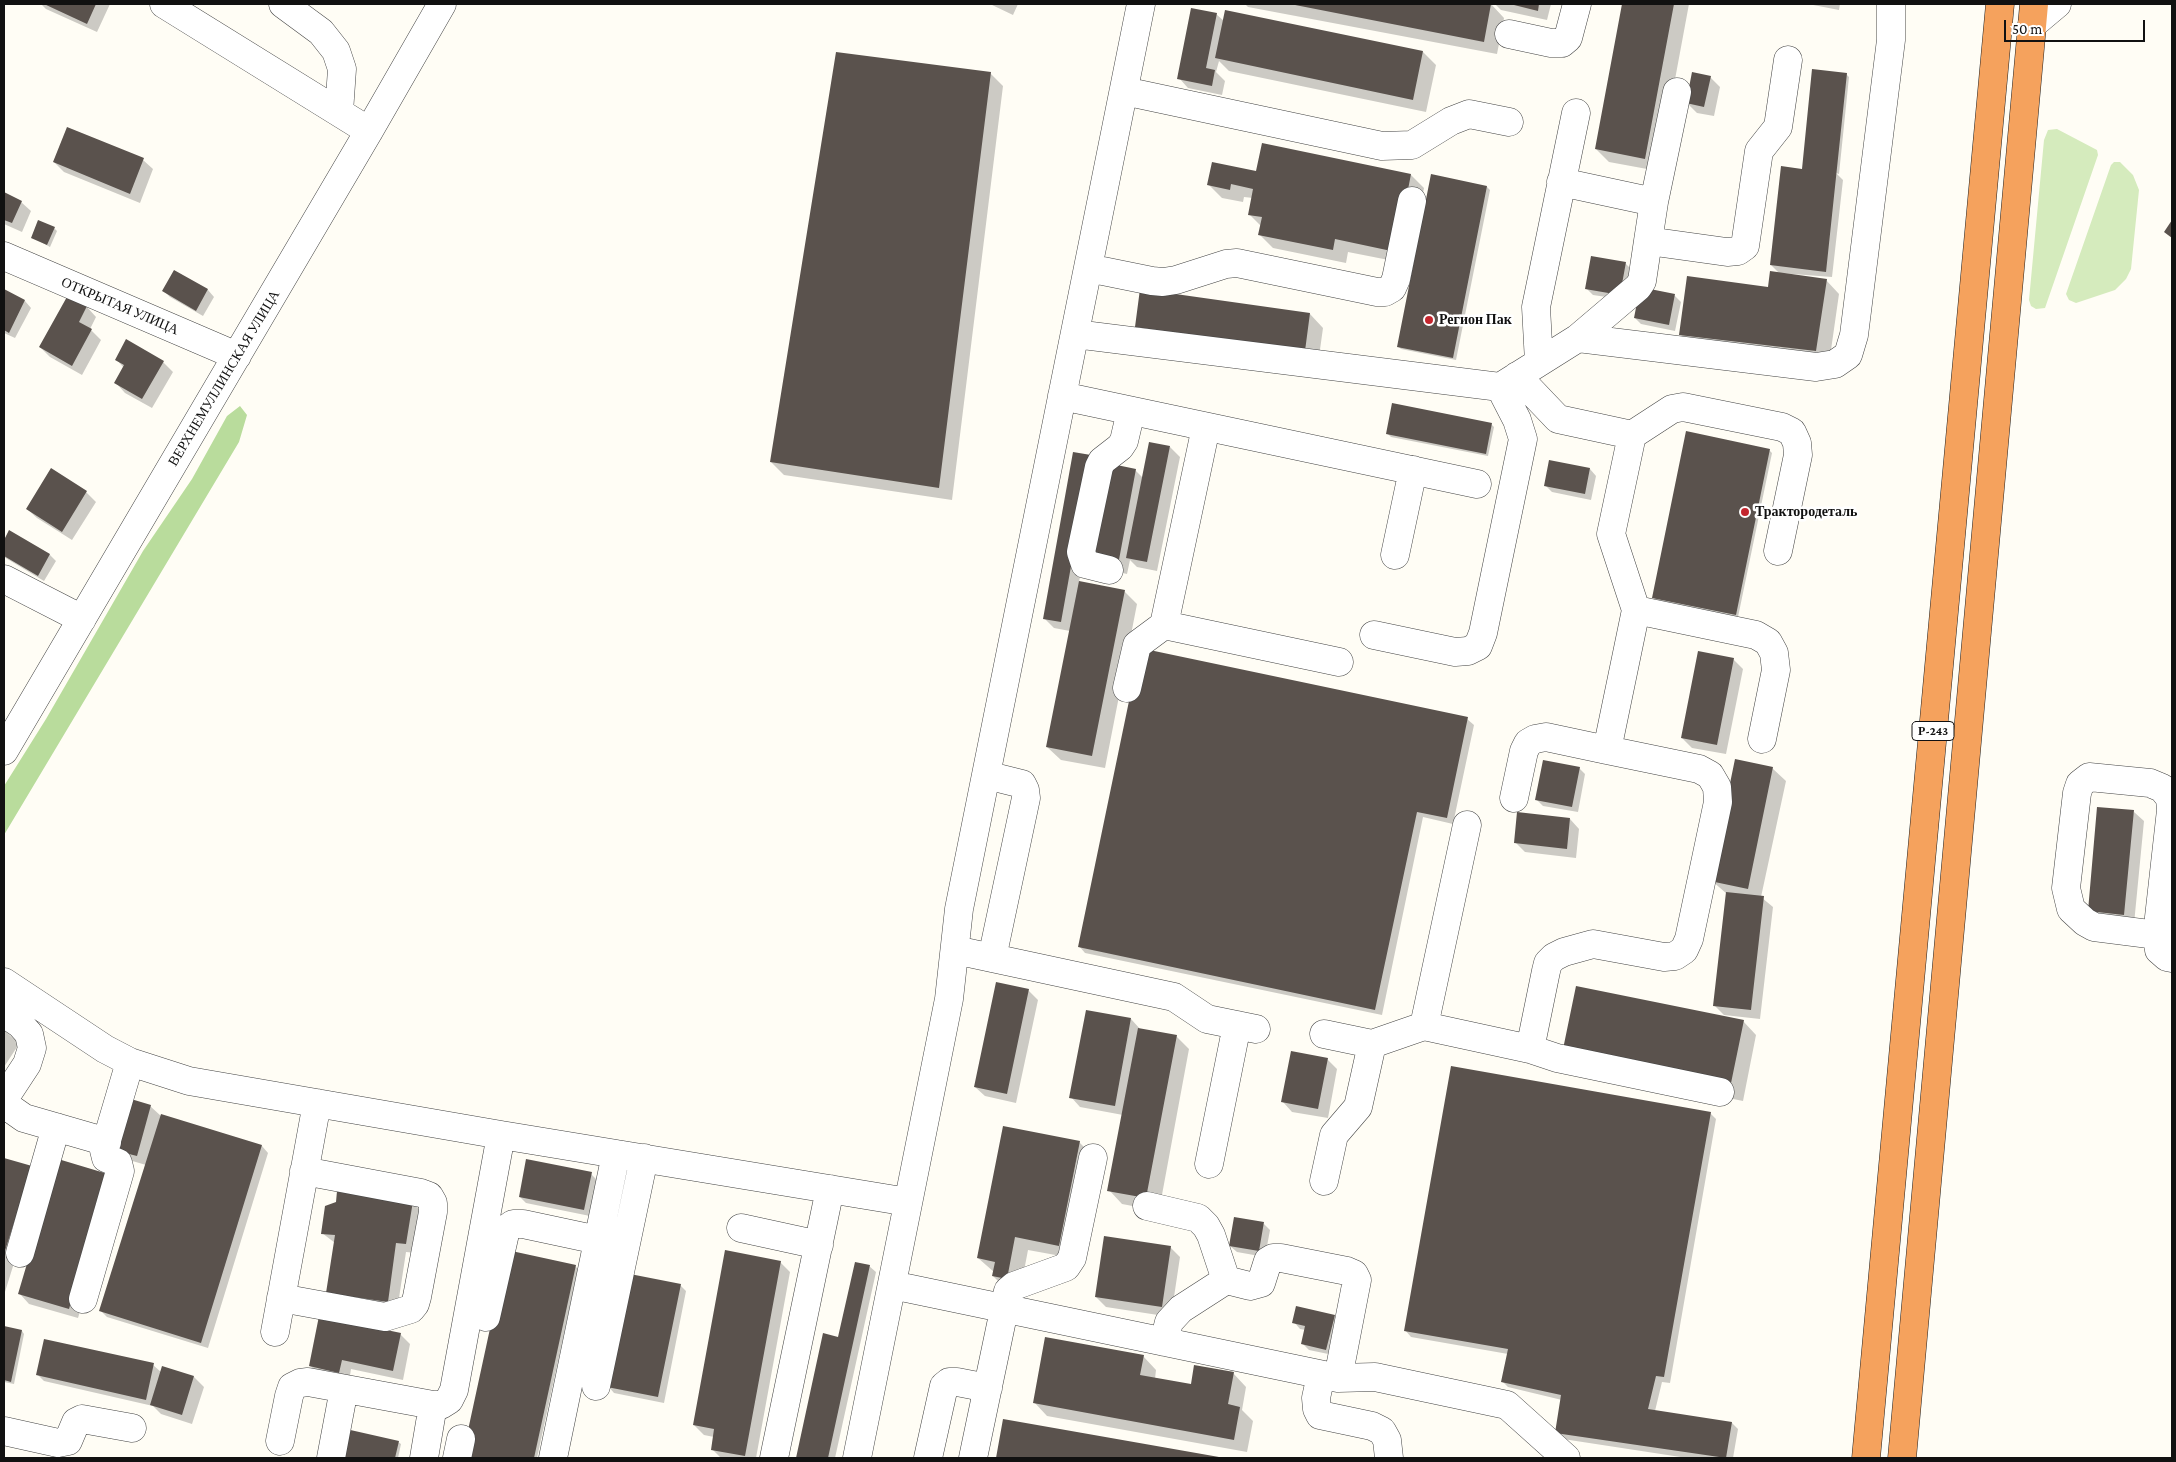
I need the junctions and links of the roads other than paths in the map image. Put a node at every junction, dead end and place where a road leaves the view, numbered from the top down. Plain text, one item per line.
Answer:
1 (164, 4) edge
2 (283, 4) edge
3 (442, 4) edge
4 (1141, 4) edge
5 (1577, 4) edge
6 (1891, 4) edge
7 (2000, 4) edge
8 (2057, 4) edge
9 (2033, 14) edge
10 (1509, 34) dead end
11 (1788, 60) dead end
12 (1124, 91) junction
13 (1677, 92) dead end
14 (339, 112) junction
15 (1576, 113) dead end
16 (1509, 122) dead end
17 (369, 132) junction
18 (1562, 182) junction
19 (1412, 201) dead end
20 (1654, 202) junction
21 (1648, 241) junction
22 (4, 256) edge
23 (1088, 268) junction
24 (1075, 334) junction
25 (1578, 338) junction
26 (237, 356) junction
27 (1519, 375) junction
28 (1062, 396) junction
29 (1131, 411) junction
30 (1206, 427) junction
31 (1632, 435) junction
32 (1413, 470) junction
33 (1476, 484) dead end
34 (1778, 551) dead end
35 (1395, 555) dead end
36 (1109, 570) dead end
37 (4, 579) edge
38 (1636, 610) junction
39 (82, 619) junction
40 (1164, 626) junction
41 (1374, 635) dead end
42 (1339, 662) dead end
43 (1127, 688) dead end
44 (1762, 739) dead end
45 (1607, 750) junction
46 (4, 751) edge
47 (986, 775) junction
48 (1514, 798) dead end
49 (1467, 825) dead end
50 (2157, 935) junction
51 (955, 950) junction
52 (992, 958) junction
53 (2172, 958) edge
54 (4, 982) edge
55 (4, 1013) edge
56 (1424, 1026) junction
57 (1324, 1034) dead end
58 (1372, 1044) junction
59 (1530, 1049) junction
60 (130, 1062) junction
61 (1720, 1092) dead end
62 (4, 1099) edge
63 (317, 1103) junction
64 (4, 1104) edge
65 (56, 1127) junction
66 (501, 1135) junction
67 (107, 1142) junction
68 (616, 1154) junction
69 (644, 1158) junction
70 (1093, 1158) dead end
71 (1209, 1164) dead end
72 (304, 1171) junction
73 (1324, 1181) dead end
74 (830, 1189) junction
75 (908, 1202) junction
76 (1148, 1206) dead end
77 (741, 1228) dead end
78 (598, 1240) junction
79 (819, 1245) junction
80 (20, 1253) dead end
81 (1226, 1280) junction
82 (892, 1284) junction
83 (281, 1298) junction
84 (83, 1299) dead end
85 (1004, 1308) junction
86 (275, 1332) dead end
87 (1164, 1342) junction
88 (476, 1362) dead end
89 (1329, 1377) junction
90 (596, 1386) dead end
91 (988, 1388) junction
92 (344, 1389) junction
93 (434, 1405) junction
94 (132, 1428) dead end
95 (4, 1432) edge
96 (280, 1441) dead end
97 (331, 1458) edge
98 (424, 1458) edge
99 (553, 1458) edge
100 (774, 1458) edge
101 (857, 1458) edge
102 (928, 1458) edge
103 (973, 1458) edge
104 (1389, 1458) edge
105 (1566, 1458) edge
106 (1866, 1458) edge
107 (1902, 1458) edge

1 - 14 street
2 - 14 street
3 - 17 street, ВЕРХНЕМУЛЛИНСКАЯ УЛИЦА
4 - 12 street
5 - 10 street
6 - 25 street
7 - 106 highway, Р-243
8 - 9 street
9 - 107 highway, Р-243
11 - 21 street
12 - 16 street
12 - 23 street
13 - 20 street
14 - 17 street
15 - 18 street
17 - 26 street, ВЕРХНЕМУЛЛИНСКАЯ УЛИЦА
18 - 20 street
18 - 27 street
19 - 23 street
20 - 21 street
21 - 25 street
22 - 26 street, ОТКРЫТАЯ УЛИЦА
23 - 24 street
24 - 27 street
24 - 28 street
25 - 27 street
26 - 39 street, ВЕРХНЕМУЛЛИНСКАЯ УЛИЦА
27 - 31 street
27 - 41 street
28 - 29 street
28 - 47 street
29 - 30 street
29 - 36 street
30 - 32 street
30 - 40 street
31 - 34 street
31 - 38 street
32 - 33 street
32 - 35 street
37 - 39 street
38 - 44 street
38 - 45 street
39 - 46 street, ВЕРХНЕМУЛЛИНСКАЯ УЛИЦА
40 - 42 street
40 - 43 street
45 - 48 street
45 - 59 street
47 - 51 street
47 - 52 street
49 - 56 street
50 - 50 street
50 - 53 street
51 - 52 street
51 - 75 street
52 - 71 street
54 - 60 street
55 - 62 street
56 - 58 street
56 - 59 street
57 - 58 street
58 - 73 street
59 - 61 street
60 - 63 street
60 - 67 street
63 - 66 street
63 - 72 street
64 - 65 street
65 - 67 street
65 - 80 street
66 - 68 street
66 - 93 street
67 - 84 street
68 - 69 street
68 - 78 street
69 - 74 street
69 - 90 street
70 - 85 street
72 - 83 street
72 - 83 street
74 - 75 street
74 - 79 street
75 - 82 street
76 - 81 street
77 - 79 street
78 - 88 street
78 - 99 street
79 - 100 street
81 - 87 street
81 - 89 street
82 - 85 street
82 - 101 street
83 - 86 street
85 - 87 street
85 - 91 street
87 - 89 street
89 - 104 street
89 - 105 street
91 - 102 street
91 - 103 street
92 - 93 street
92 - 96 street
92 - 97 street
93 - 98 street
94 - 95 street

